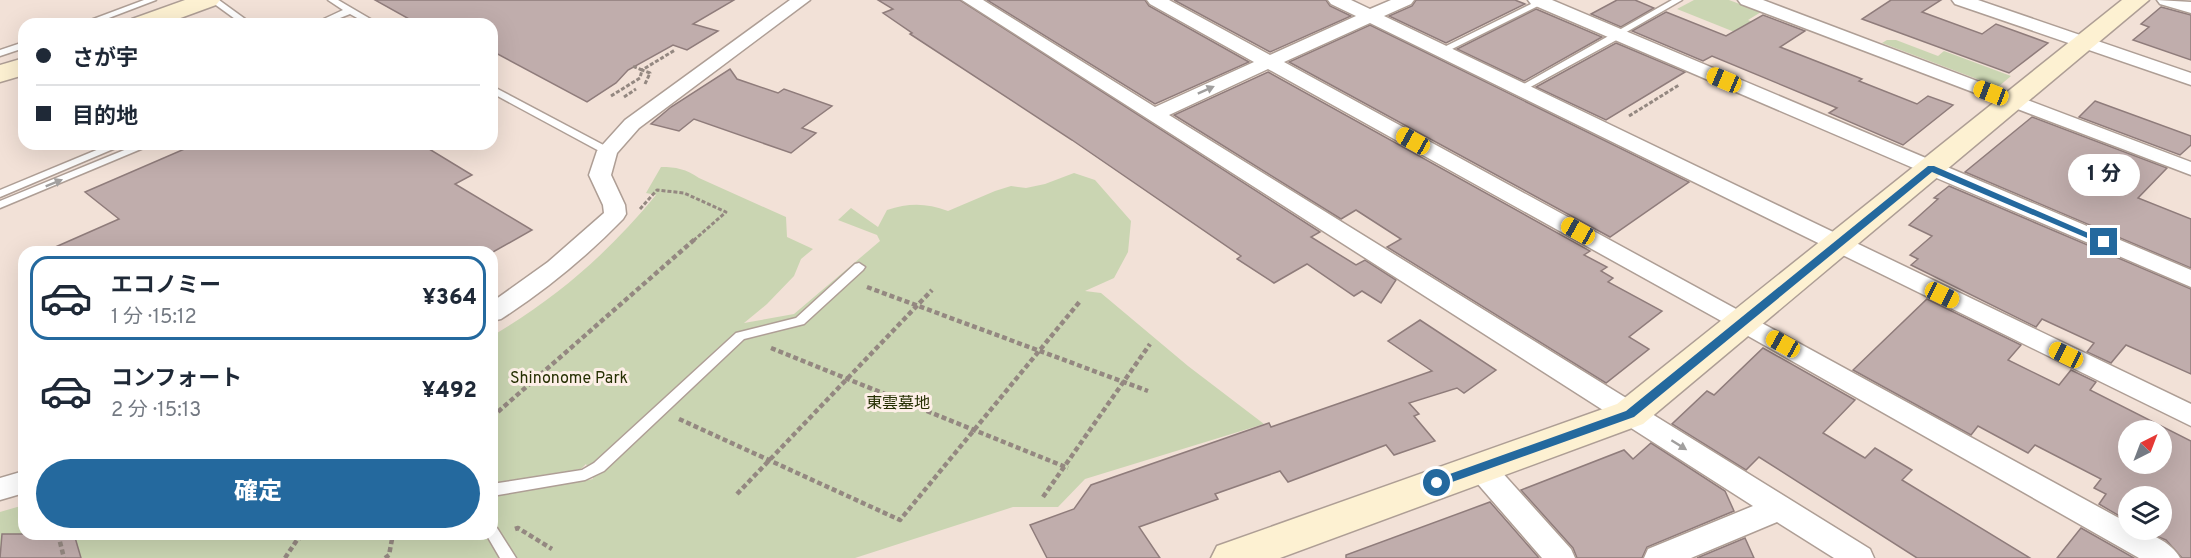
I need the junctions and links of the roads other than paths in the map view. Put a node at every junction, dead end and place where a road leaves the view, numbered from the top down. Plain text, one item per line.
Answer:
1 (153, 0) edge
2 (210, 0) edge
3 (332, 0) edge
4 (801, 0) edge
5 (970, 0) edge
6 (1156, 0) edge
7 (1336, 0) edge
8 (1405, 0) edge
9 (1678, 0) edge
10 (1747, 0) edge
11 (1961, 0) edge
12 (2137, 0) edge
13 (2166, 0) edge
14 (1539, 1) edge
15 (2191, 8) edge
16 (351, 10) junction
17 (1370, 16) junction
18 (101, 18) edge
19 (158, 18) edge
20 (238, 18) edge
21 (331, 18) edge
22 (365, 18) edge
23 (1618, 34) junction
24 (2085, 43) junction
25 (18, 47) edge
26 (1441, 51) junction
27 (0, 53) edge
28 (1269, 62) junction
29 (18, 68) edge
30 (0, 74) edge
31 (2191, 79) edge
32 (1520, 89) junction
33 (498, 92) edge
34 (2013, 101) junction
35 (1153, 115) junction
36 (106, 150) edge
37 (133, 150) edge
38 (607, 152) junction
39 (1931, 168) junction
40 (2191, 169) edge
41 (0, 194) edge
42 (0, 205) edge
43 (1838, 244) junction
44 (859, 267) dead end
45 (2191, 279) edge
46 (498, 309) edge
47 (1743, 322) junction
48 (1630, 414) junction
49 (2191, 416) edge
50 (1480, 467) junction
51 (18, 484) edge
52 (0, 489) edge
53 (498, 489) edge
54 (1780, 508) junction
55 (498, 540) edge
56 (1258, 554) edge
57 (508, 558) edge
58 (1560, 558) edge
59 (1659, 558) edge
60 (1859, 558) edge
61 (2165, 558) edge

1 - 18 lane
2 - 19 street
2 - 20 lane
3 - 16 lane
4 - 38 street
5 - 35 street
6 - 28 street
7 - 17 street
8 - 17 street
9 - 23 lane
10 - 34 street
11 - 24 street
12 - 24 street
13 - 15 street
14 - 23 street
14 - 26 lane
16 - 21 lane
16 - 22 lane
17 - 26 street
17 - 28 street
23 - 32 lane
23 - 39 street
24 - 31 street
24 - 34 street
25 - 27 lane
26 - 32 street
35 -> 28 street
28 - 47 street
29 - 30 street
32 - 43 street
33 - 38 lane
34 - 39 street
34 - 40 street
35 - 48 street
36 - 41 lane
42 -> 37 lane
38 - 46 street
39 - 43 street
39 - 45 street
43 - 47 street
43 - 49 street
44 - 53 lane
47 - 48 street
47 - 61 street
48 - 50 street
48 -> 54 street
50 - 56 street
50 - 58 street
51 - 52 street
54 - 59 street
54 - 60 street
55 - 57 lane

